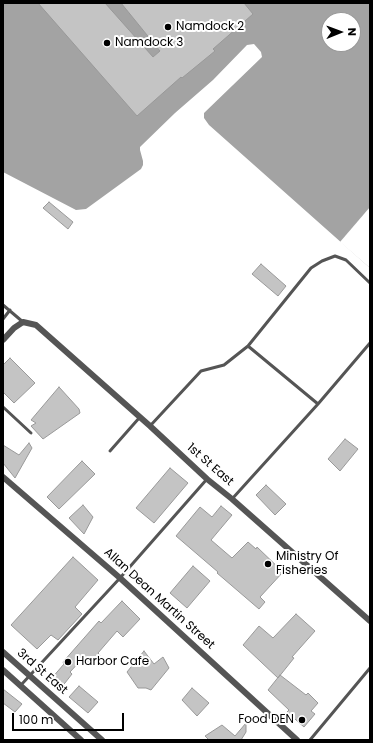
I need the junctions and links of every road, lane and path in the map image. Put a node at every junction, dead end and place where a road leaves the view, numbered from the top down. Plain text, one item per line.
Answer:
1 (370, 283) edge
2 (3, 305) edge
3 (10, 310) junction
4 (3, 319) edge
5 (23, 322) junction
6 (3, 340) edge
7 (370, 343) edge
8 (248, 346) junction
9 (318, 404) junction
10 (3, 407) edge
11 (140, 417) junction
12 (150, 426) junction
13 (31, 433) dead end
14 (110, 451) dead end
15 (3, 477) edge
16 (207, 479) junction
17 (232, 499) junction
18 (120, 578) junction
19 (369, 617) edge
20 (3, 652) edge
21 (370, 668) edge
22 (3, 670) edge
23 (30, 676) junction
24 (21, 685) junction
25 (81, 740) edge
26 (102, 740) edge
27 (298, 740) edge
28 (310, 740) edge

1 - 8 lane
2 - 3 lane
3 - 4 lane
3 - 5 lane
5 - 6 street
5 - 11 street, 1st St East
7 - 9 lane
8 - 9 lane
8 - 12 lane
9 - 17 lane
10 - 13 lane
11 - 12 street, 1st St East
11 - 14 lane
12 - 16 street, 1st St East
15 - 18 street, Allan Dean Martin Street
16 - 17 street, 1st St East
16 - 18 lane
17 - 19 street, 1st St East
18 - 23 lane
18 - 27 street, Allan Dean Martin Street
20 - 23 street, 3rd St East
21 - 28 lane
22 - 24 street, 3rd St East
23 - 24 lane
23 - 26 street, 3rd St East
24 - 25 street, 3rd St East

